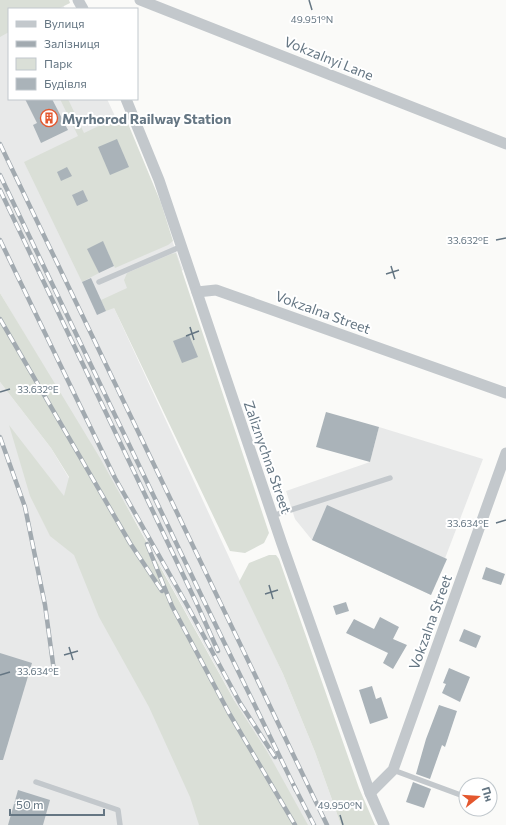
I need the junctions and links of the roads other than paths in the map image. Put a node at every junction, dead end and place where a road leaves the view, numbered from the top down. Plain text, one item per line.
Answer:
1 (140, 0) edge
2 (126, 100) edge
3 (506, 144) edge
4 (180, 247) junction
5 (98, 282) dead end
6 (197, 292) junction
7 (506, 393) edge
8 (506, 453) edge
9 (390, 478) dead end
10 (272, 516) junction
11 (393, 770) junction
12 (36, 782) dead end
13 (370, 793) junction
14 (458, 794) edge
15 (120, 825) edge
16 (384, 825) edge

1 - 3 street, Vokzalnyi Lane
2 - 4 street, Zaliznychna Street
4 - 5 lane
4 - 6 street, Zaliznychna Street
6 - 7 street, Vokzalna Street
6 - 10 street, Zaliznychna Street
8 - 11 street, Vokzalna Street
9 - 10 lane
10 - 13 street, Zaliznychna Street
11 - 13 street, Vokzalna Street
11 - 14 lane
12 - 15 lane
13 - 16 street, Zaliznychna Street

